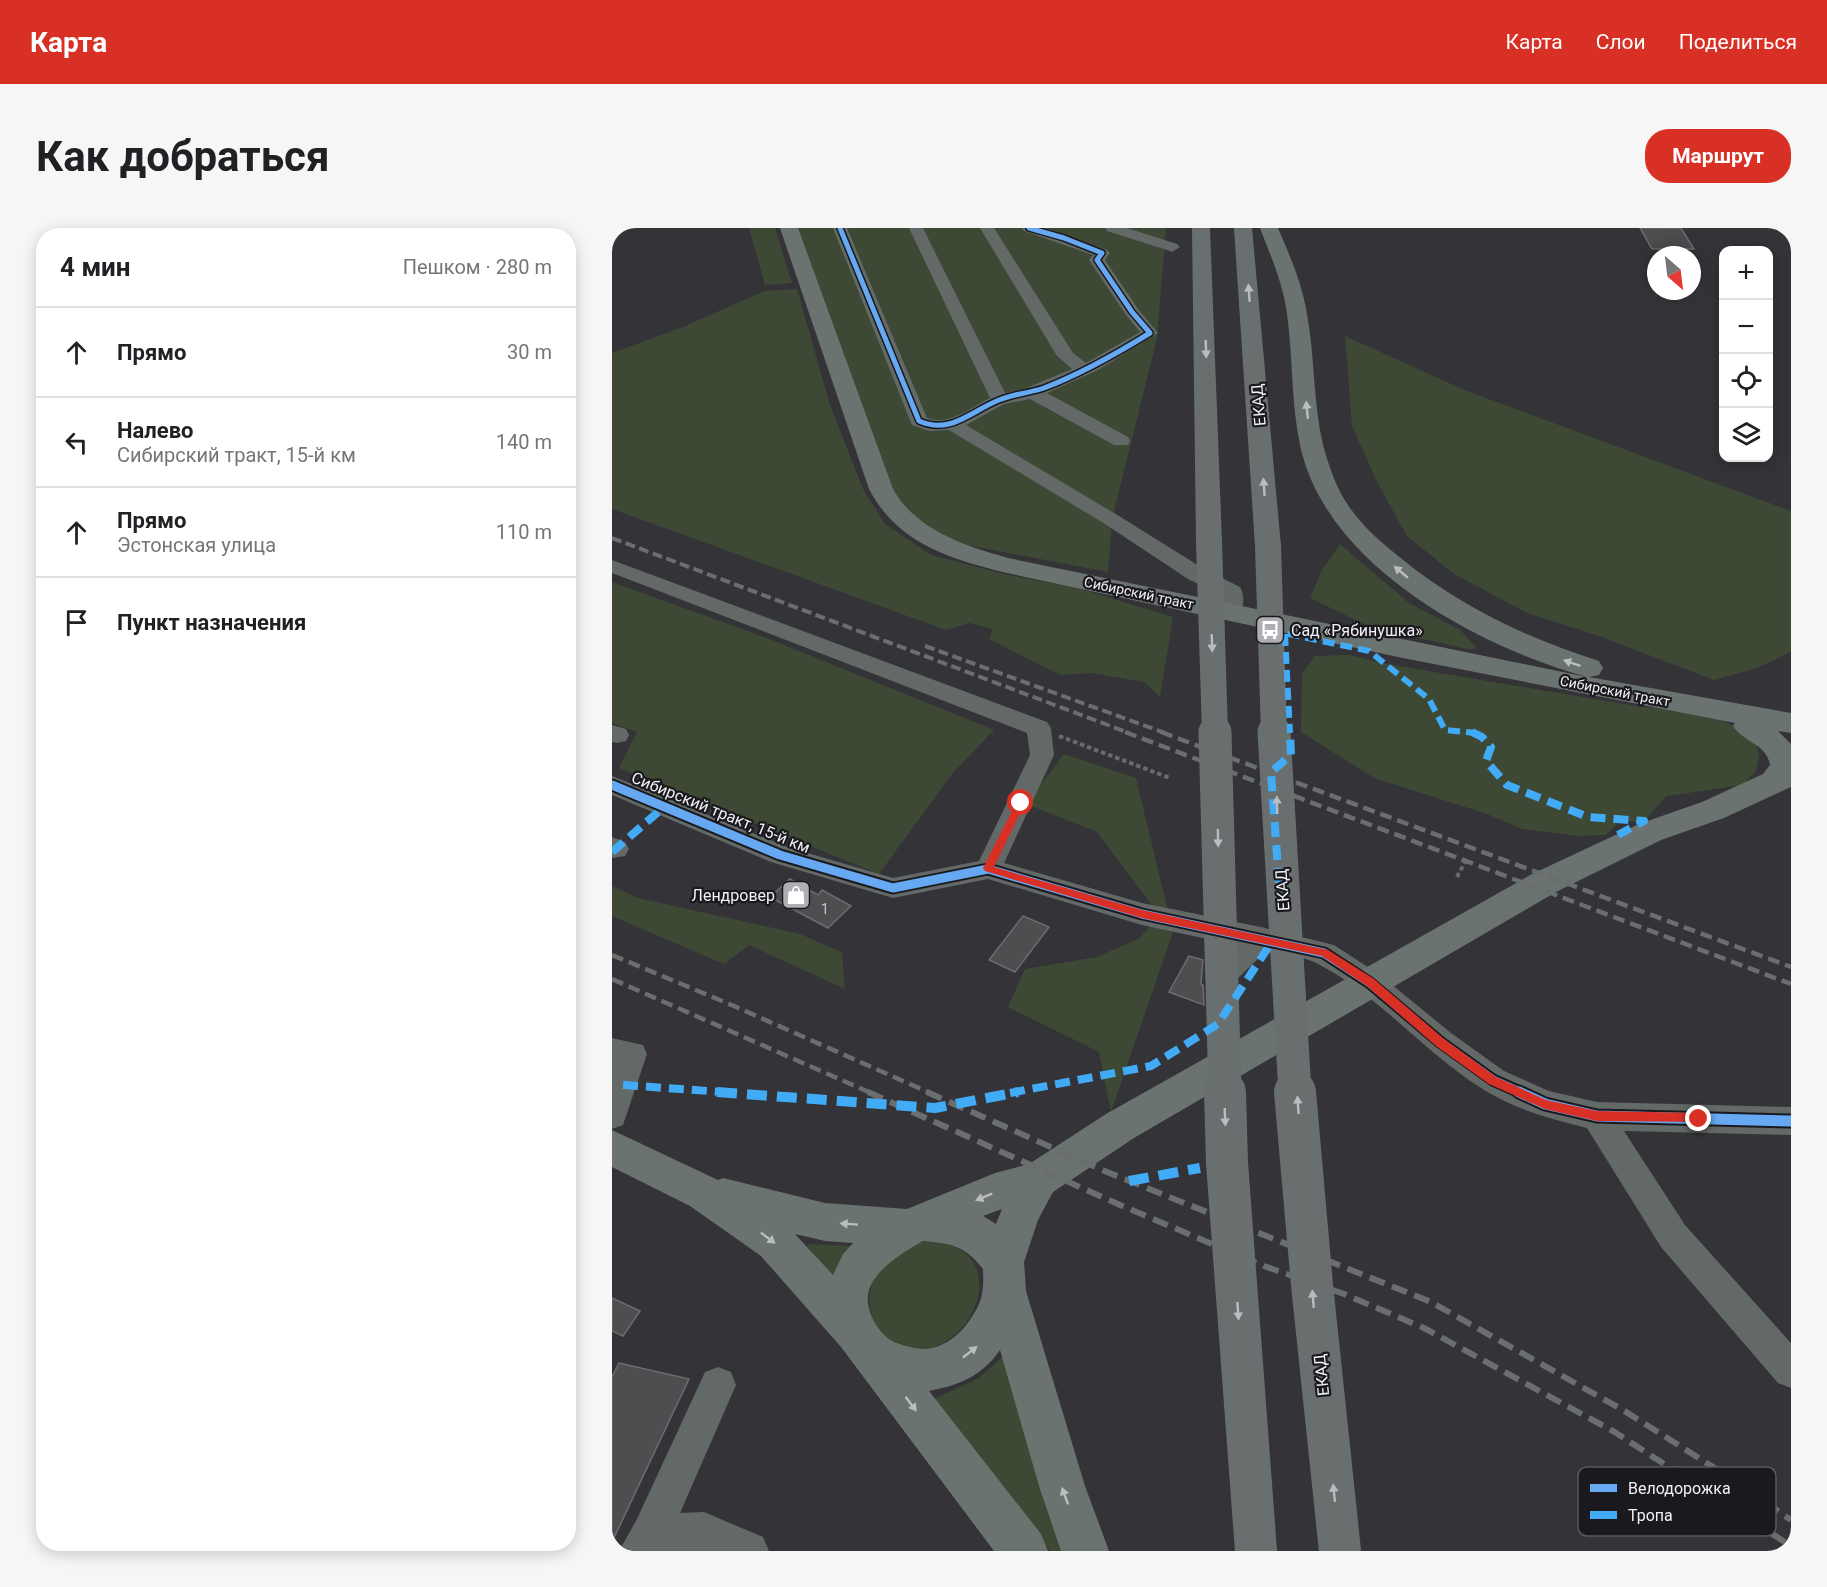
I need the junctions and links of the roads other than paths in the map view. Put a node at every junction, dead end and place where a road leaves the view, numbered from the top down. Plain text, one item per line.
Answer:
1 (789, 228) edge
2 (840, 228) edge
3 (916, 228) edge
4 (987, 228) edge
5 (1029, 228) edge
6 (1112, 228) edge
7 (1201, 228) edge
8 (1243, 228) edge
9 (1269, 228) edge
10 (1172, 248) dead end
11 (1084, 370) junction
12 (1031, 392) junction
13 (1000, 400) junction
14 (953, 425) junction
15 (1121, 441) dead end
16 (612, 566) edge
17 (1231, 613) junction
18 (1691, 706) junction
19 (1791, 722) edge
20 (1748, 726) junction
21 (1791, 746) edge
22 (1786, 785) edge
23 (616, 792) edge
24 (988, 868) junction
25 (1279, 883) dead end
26 (1261, 938) junction
27 (1324, 952) junction
28 (1221, 977) dead end
29 (1370, 982) junction
30 (612, 1051) edge
31 (612, 1114) edge
32 (1597, 1116) junction
33 (1791, 1121) edge
34 (612, 1148) edge
35 (1039, 1179) junction
36 (704, 1192) junction
37 (915, 1225) junction
38 (1004, 1276) junction
39 (866, 1345) junction
40 (1791, 1370) edge
41 (718, 1385) dead end
42 (645, 1542) edge
43 (749, 1551) edge
44 (1024, 1551) edge
45 (1086, 1551) edge
46 (1256, 1551) edge
47 (1340, 1551) edge

1 - 17 main road, Сибирский тракт
2 - 14 street
3 - 13 street
4 - 11 street
5 - 11 street
6 - 10 street
7 -> 46 highway, bridge
47 -> 8 highway, ЕКАД, bridge
19 -> 9 main road
11 - 12 street
12 - 13 street
12 - 15 street
13 - 14 street
14 - 17 street
16 - 24 street
17 - 18 main road, Сибирский тракт
18 - 19 main road, Сибирский тракт
18 - 20 main road, Сибирский тракт
20 - 21 main road, Сибирский тракт
20 - 22 main road
22 - 29 main road
23 - 24 street, Сибирский тракт, 15-й км
24 - 26 street, Сибирский тракт, 15-й км
25 - 27 street
26 - 27 street, Сибирский тракт, 15-й км
26 - 28 street
27 - 29 street, Сибирский тракт, 15-й км
29 - 32 street, Сибирский тракт, 15-й км
29 - 35 main road
30 - 31 street
32 - 33 street, Сибирский тракт, 15-й км
32 - 40 street
34 - 36 main road
35 -> 37 main road
35 - 38 main road
37 -> 36 main road
36 -> 39 main road
37 - 38 main road
37 - 39 main road
39 -> 38 main road
45 -> 38 main road
39 -> 44 main road
41 - 42 street
42 - 43 street

